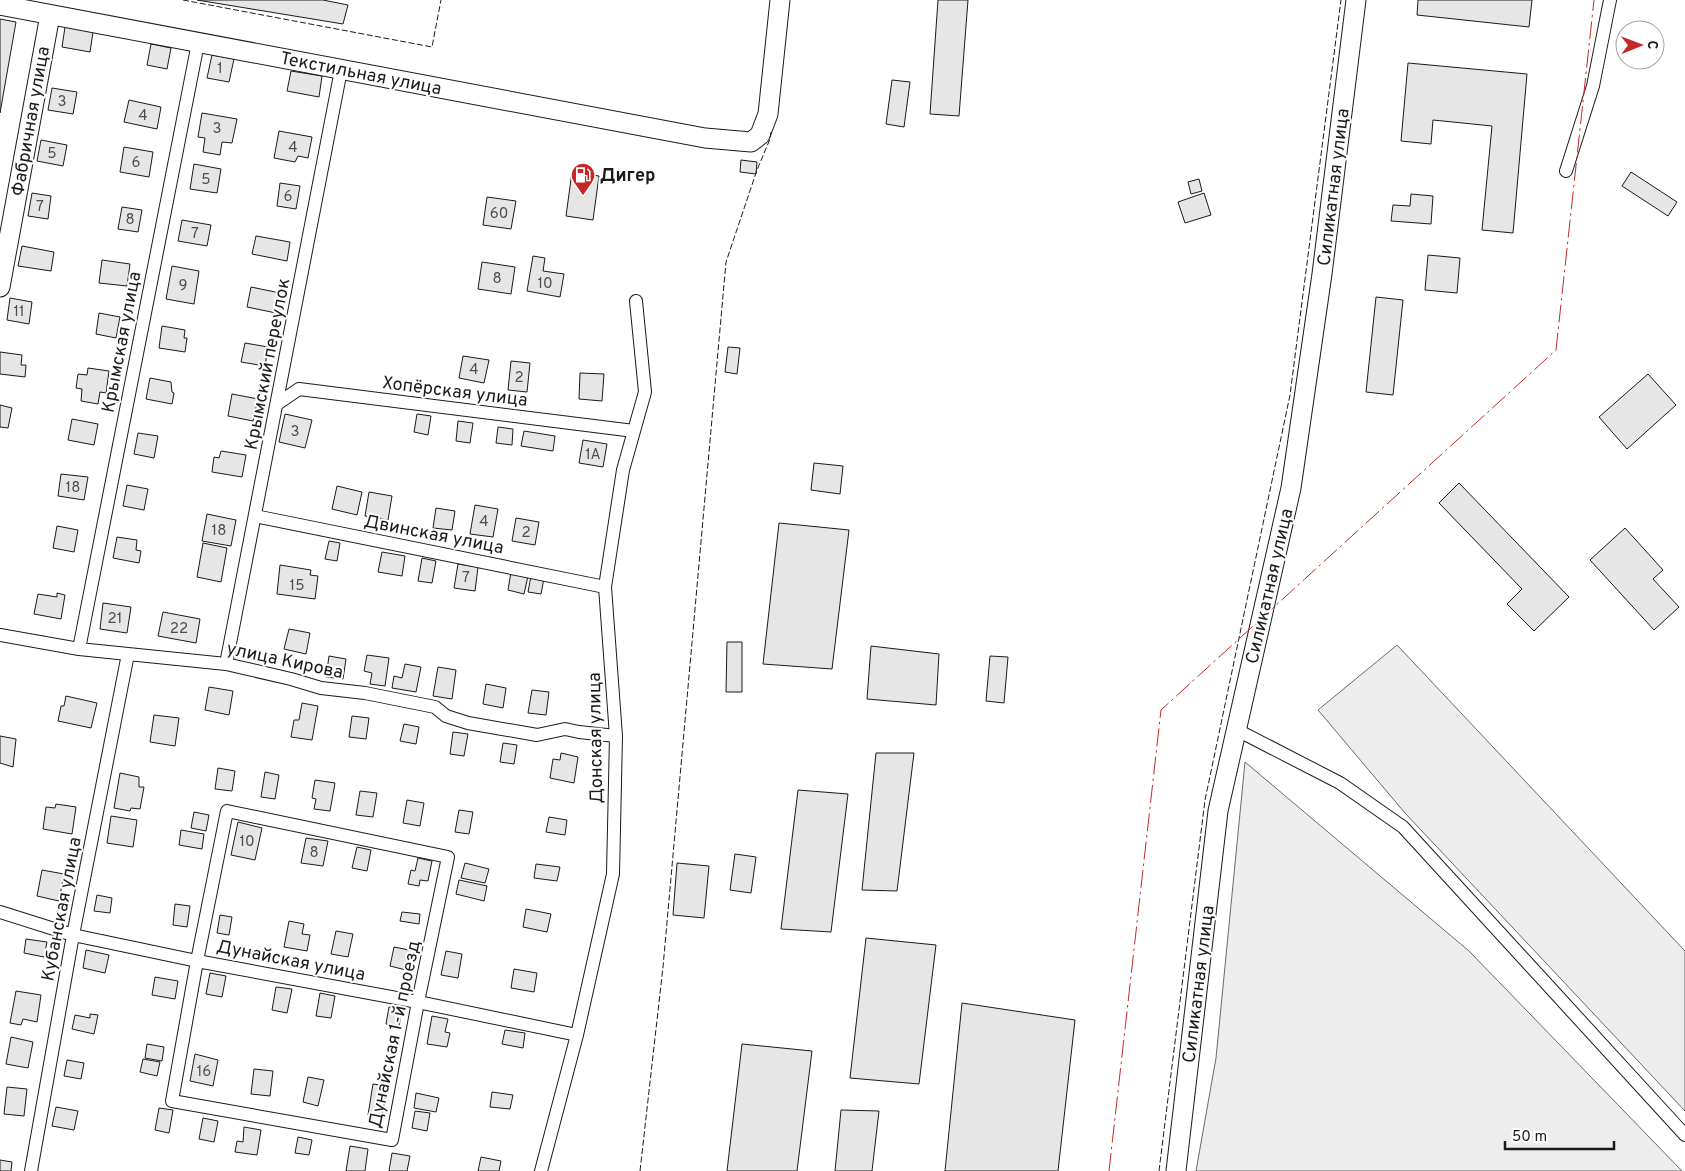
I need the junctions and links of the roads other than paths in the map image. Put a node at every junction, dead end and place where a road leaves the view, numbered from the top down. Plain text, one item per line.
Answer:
1 (780, 0) edge
2 (1356, 0) edge
3 (1610, 0) edge
4 (0, 5) edge
5 (50, 15) junction
6 (198, 43) junction
7 (341, 70) junction
8 (1566, 171) dead end
9 (0, 287) edge
10 (636, 302) dead end
11 (277, 404) junction
12 (634, 431) junction
13 (256, 516) junction
14 (605, 587) junction
15 (0, 635) edge
16 (79, 649) junction
17 (128, 654) junction
18 (226, 664) junction
19 (1237, 730) junction
20 (616, 736) junction
21 (0, 912) edge
22 (73, 935) junction
23 (197, 961) junction
24 (418, 1002) junction
25 (577, 1035) junction
26 (1685, 1134) edge
27 (31, 1171) edge
28 (541, 1171) edge
29 (1176, 1171) edge

1 - 7 street, Текстильная улица
2 - 19 street, Силикатная улица
3 - 8 street
4 - 5 street, Текстильная улица
5 - 6 street, Текстильная улица
5 - 9 street, Фабричная улица
6 - 7 street, Текстильная улица
6 - 16 street, Крымская улица
7 - 11 street, Крымский переулок
10 - 12 street, Донская улица
11 - 12 street, Хопёрская улица
11 - 13 street, Крымский переулок
12 - 14 street, Донская улица
13 - 14 street, Двинская улица
13 - 18 street, Крымский переулок
14 - 20 street, Донская улица
15 - 16 street, улица Кирова
16 - 17 street, улица Кирова
17 - 18 street, улица Кирова
17 - 22 street, Кубанская улица
18 - 20 street, улица Кирова
19 - 26 street
19 - 29 street, Силикатная улица
20 - 25 street, Донская улица
21 - 22 street, Дунайская улица
22 - 23 street, Дунайская улица
22 - 27 street, Кубанская улица
23 - 24 street, Дунайская улица
23 - 24 street, Дунайская 1-й проезд
23 - 24 street, Дунайская 1-й проезд
24 - 25 street, Дунайская улица
25 - 28 street, Донская улица

